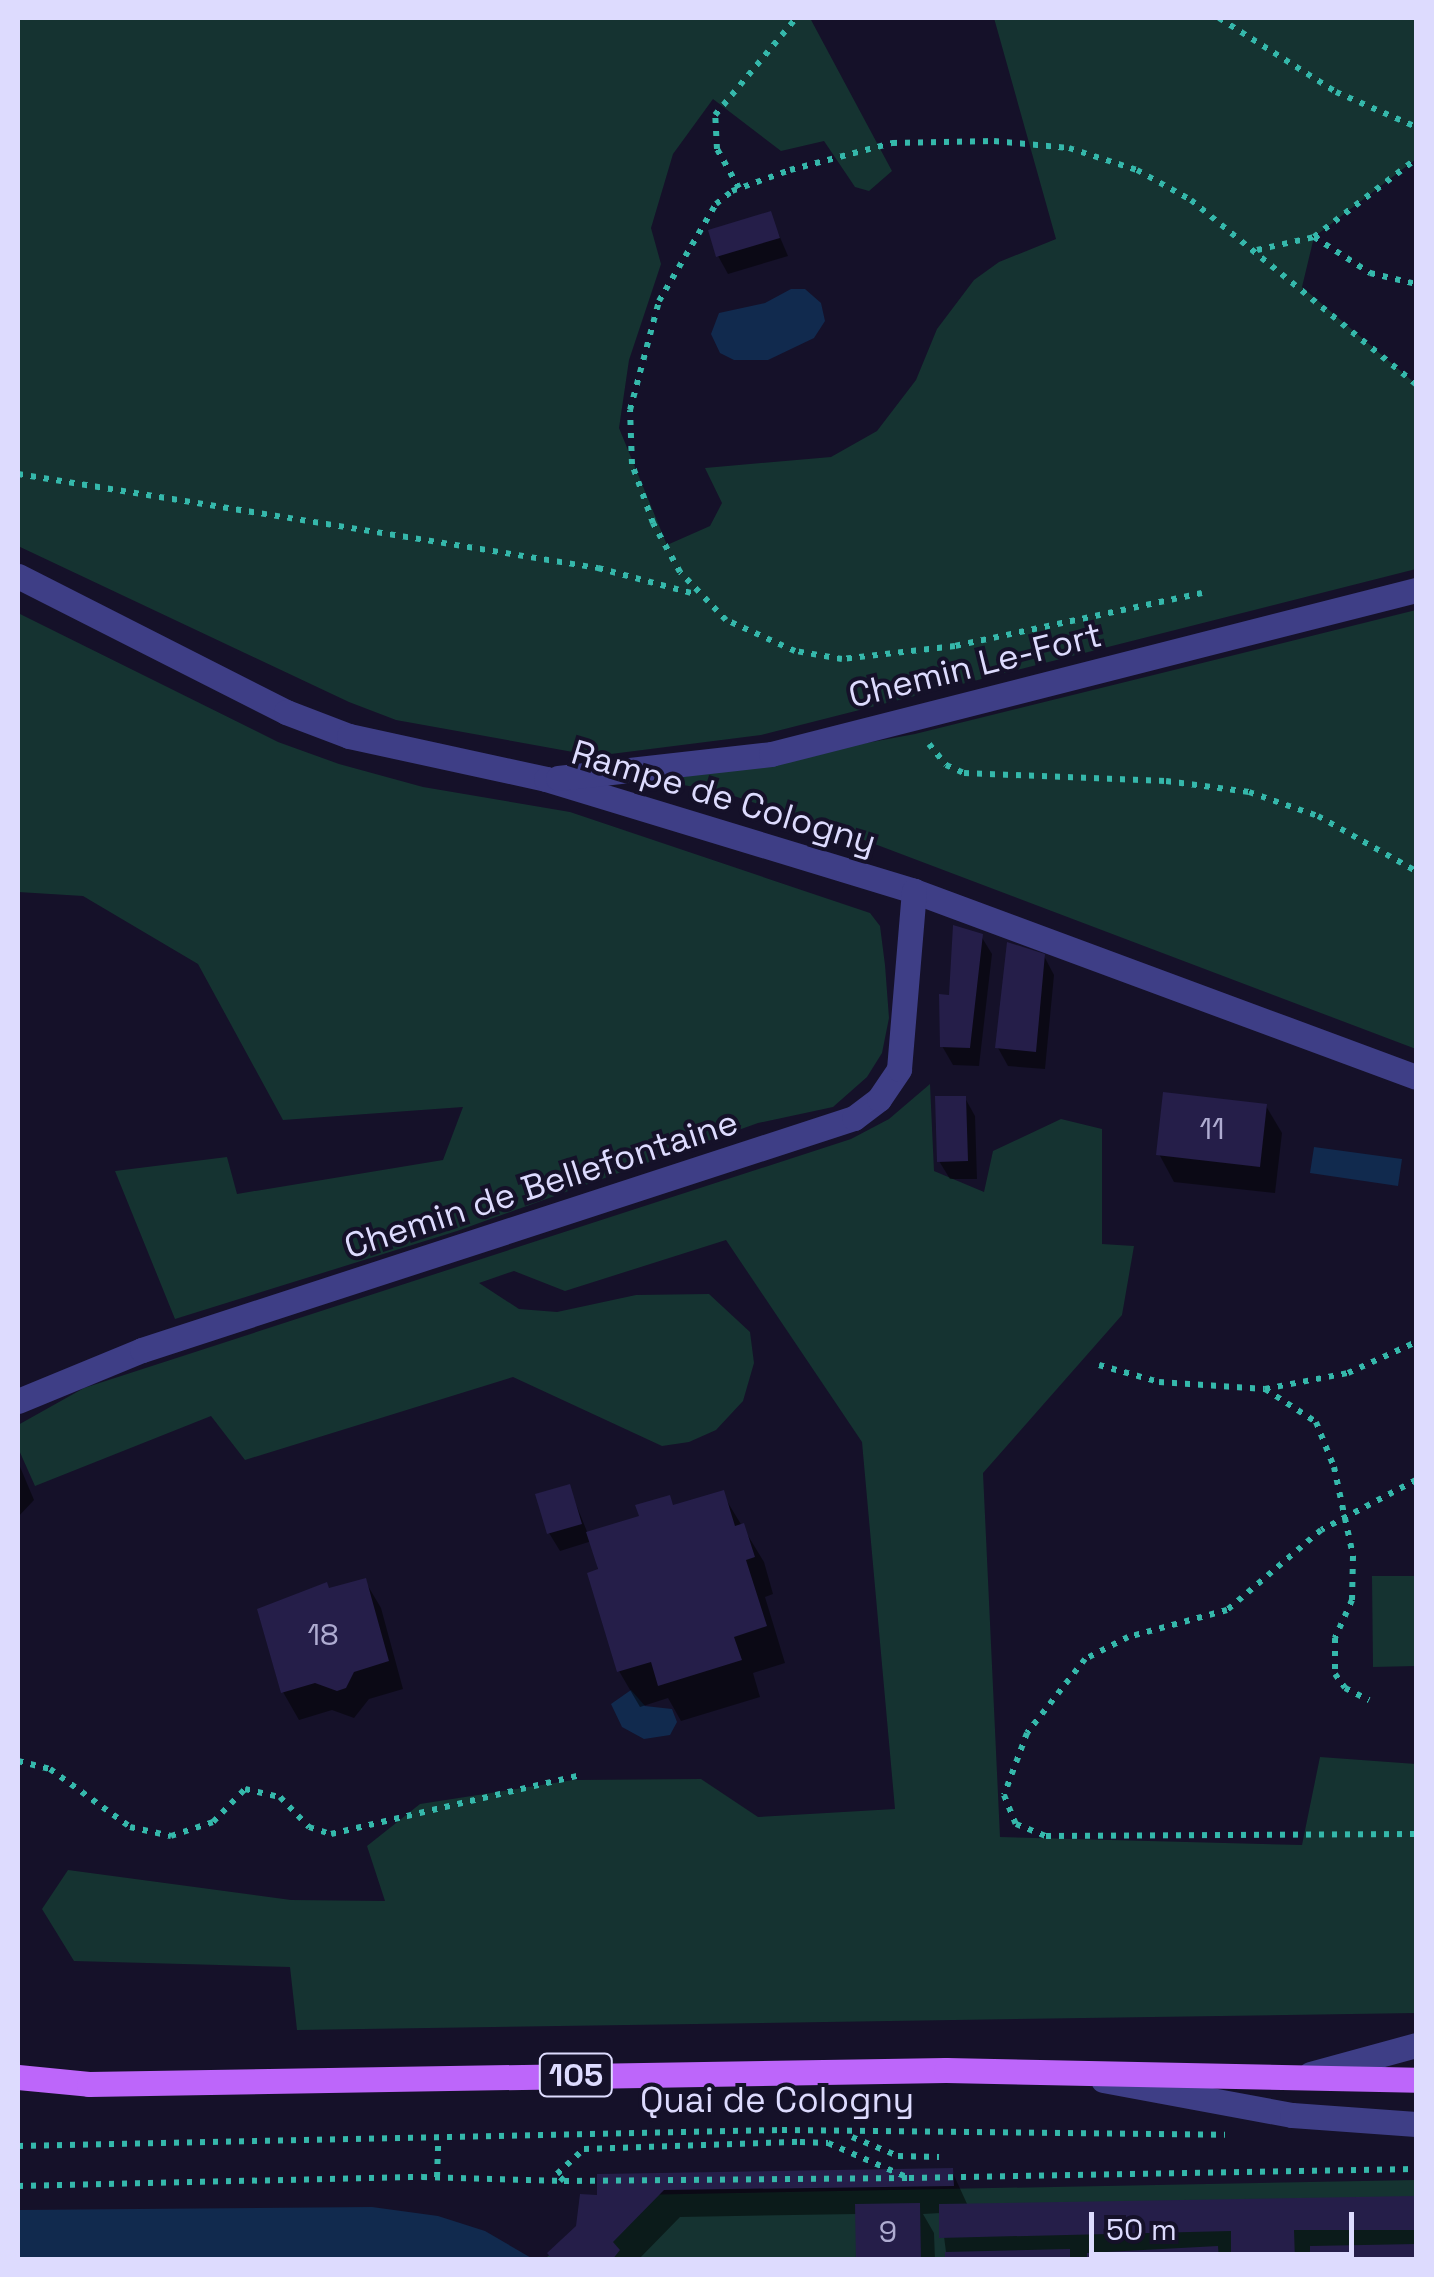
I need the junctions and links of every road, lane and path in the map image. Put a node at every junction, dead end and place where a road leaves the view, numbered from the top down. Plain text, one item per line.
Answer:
1 (796, 18) edge
2 (1219, 18) edge
3 (1416, 128) edge
4 (1416, 159) edge
5 (739, 188) junction
6 (1314, 237) junction
7 (1256, 250) junction
8 (1416, 284) edge
9 (1416, 384) edge
10 (18, 474) edge
11 (18, 576) edge
12 (1416, 590) edge
13 (1202, 593) dead end
14 (699, 595) junction
15 (916, 715) junction
16 (546, 779) junction
17 (1416, 871) edge
18 (914, 891) junction
19 (1416, 1076) edge
20 (1416, 1342) edge
21 (1099, 1365) dead end
22 (1265, 1388) junction
23 (18, 1402) edge
24 (1416, 1480) edge
25 (1346, 1518) junction
26 (1369, 1700) dead end
27 (18, 1761) edge
28 (577, 1776) dead end
29 (1416, 1834) edge
30 (1416, 2045) edge
31 (1063, 2073) junction
32 (18, 2077) edge
33 (1300, 2077) junction
34 (1416, 2080) edge
35 (90, 2084) junction
36 (18, 2096) edge
37 (1416, 2124) edge
38 (846, 2135) junction
39 (1243, 2136) dead end
40 (438, 2140) junction
41 (18, 2146) edge
42 (939, 2156) dead end
43 (1416, 2169) edge
44 (438, 2177) junction
45 (909, 2178) junction
46 (564, 2181) junction
47 (18, 2186) edge

1 - 5 path
2 - 3 path
4 - 6 path
5 - 7 path
5 - 14 path
6 - 7 path
6 - 8 path
7 - 9 path
10 - 14 path
11 - 16 street, Rampe de Cologny
12 - 15 street, Chemin Le-Fort
13 - 14 path
15 - 16 street, Chemin Le-Fort
15 - 17 path
16 - 18 street, Rampe de Cologny
18 - 19 street, Rampe de Cologny
18 - 23 street, Chemin de Bellefontaine
20 - 22 path
21 - 22 path
22 - 25 path
24 - 25 path
25 - 26 path
25 - 29 path
27 - 28 path
30 - 33 street
31 - 33 main road, Quai de Cologny / 105
31 - 35 main road, Quai de Cologny / 105
31 - 37 street
32 - 35 main road, Quai de Cologny / 105
33 - 34 main road, Quai de Cologny / 105
35 - 36 main road, Quai de Cologny / 105
38 - 39 path, Quai de Cologny
38 - 40 path, Quai de Cologny
38 - 42 path
40 - 41 path, Quai de Cologny
40 - 44 path
43 - 45 path
44 - 46 path
44 - 47 path
45 - 46 path
45 - 46 path

